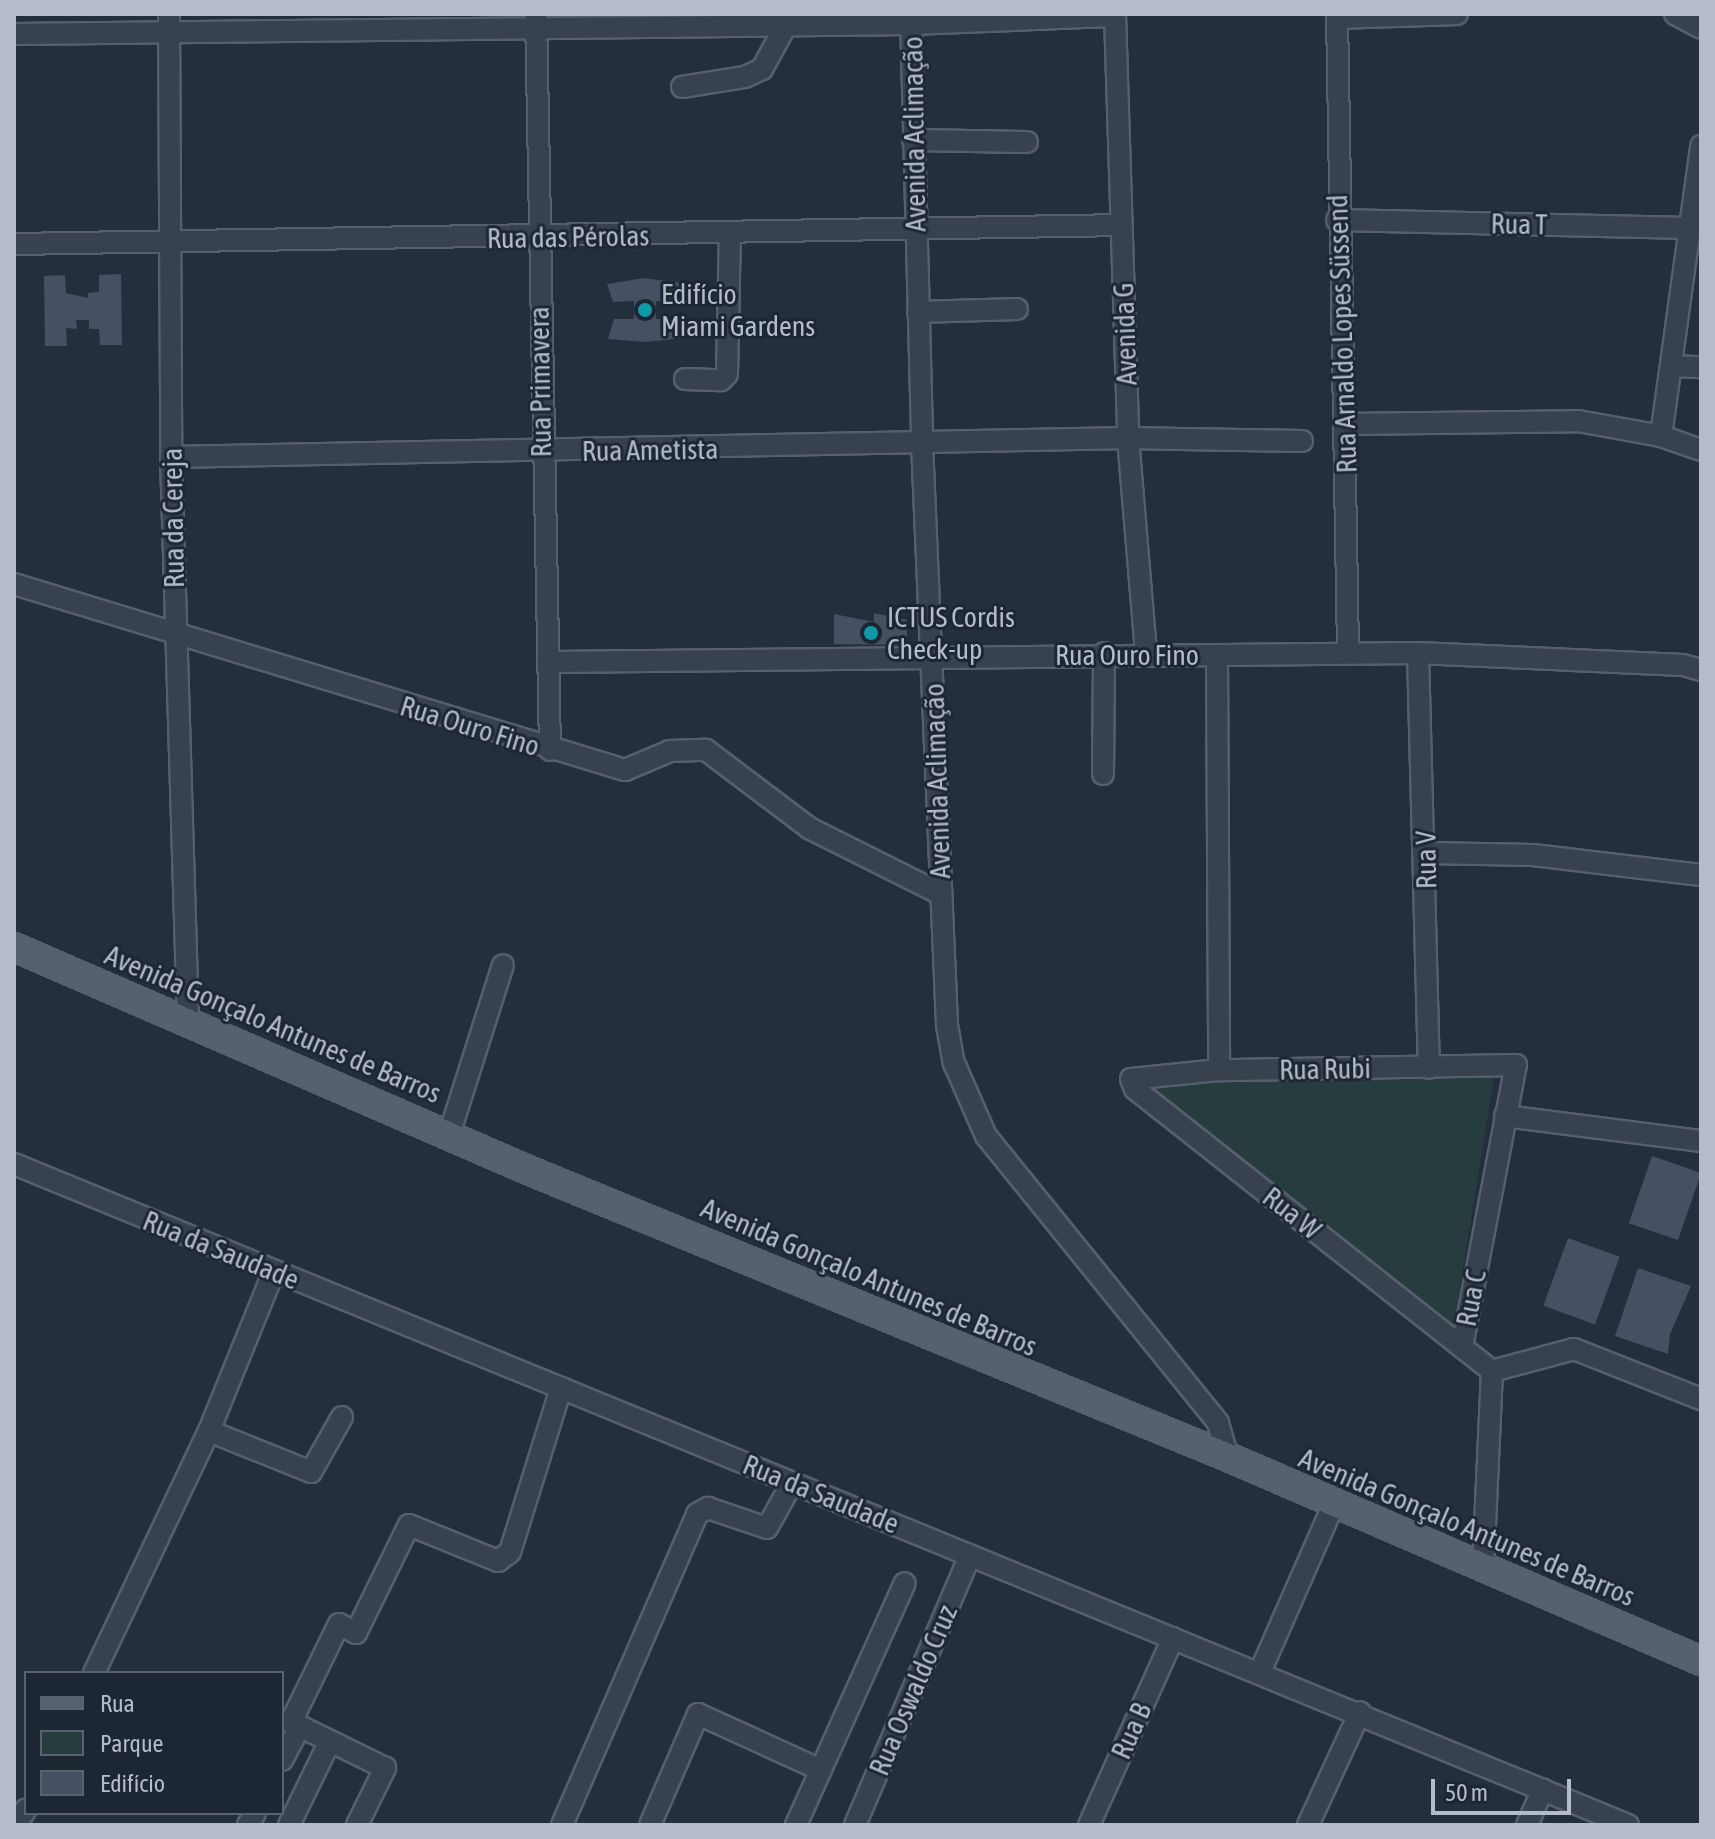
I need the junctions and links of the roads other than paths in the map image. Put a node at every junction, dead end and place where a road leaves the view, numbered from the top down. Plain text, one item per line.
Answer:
1 (1457, 14) edge
2 (1675, 14) edge
3 (1115, 15) edge
4 (1337, 16) edge
5 (912, 19) edge
6 (536, 21) edge
7 (169, 24) edge
8 (786, 25) junction
9 (1701, 28) edge
10 (14, 34) edge
11 (682, 87) dead end
12 (913, 140) junction
13 (1027, 142) dead end
14 (1701, 146) edge
15 (1337, 220) junction
16 (1121, 225) junction
17 (1696, 228) edge
18 (915, 233) junction
19 (730, 236) junction
20 (538, 237) junction
21 (172, 243) junction
22 (14, 244) edge
23 (1017, 309) dead end
24 (918, 312) junction
25 (1671, 366) junction
26 (1701, 367) edge
27 (685, 379) dead end
28 (1345, 424) junction
29 (1661, 436) junction
30 (1128, 438) junction
31 (1302, 441) dead end
32 (922, 443) junction
33 (1701, 450) edge
34 (541, 452) junction
35 (171, 457) junction
36 (14, 584) edge
37 (175, 636) junction
38 (1104, 653) junction
39 (1146, 653) junction
40 (1348, 653) junction
41 (1418, 653) junction
42 (1217, 655) junction
43 (933, 656) junction
44 (552, 662) junction
45 (1701, 670) edge
46 (550, 750) junction
47 (1103, 774) dead end
48 (1427, 853) junction
49 (1701, 875) edge
50 (941, 894) junction
51 (14, 947) edge
52 (503, 965) dead end
53 (188, 1021) junction
54 (1516, 1065) joint
55 (1429, 1068) junction
56 (1219, 1070) junction
57 (1134, 1077) joint
58 (1505, 1116) junction
59 (449, 1135) junction
60 (1701, 1141) edge
61 (14, 1164) edge
62 (274, 1271) junction
63 (1462, 1347) junction
64 (1492, 1371) junction
65 (561, 1388) junction
66 (1701, 1399) edge
67 (342, 1417) dead end
68 (209, 1431) junction
69 (1228, 1457) junction
70 (792, 1483) junction
71 (1333, 1506) junction
72 (970, 1555) junction
73 (1483, 1569) junction
74 (905, 1583) dead end
75 (1173, 1638) junction
76 (1701, 1661) edge
77 (95, 1671) edge
78 (1260, 1672) junction
79 (1360, 1712) junction
80 (300, 1726) junction
81 (330, 1741) junction
82 (284, 1756) edge
83 (821, 1770) junction
84 (1543, 1789) junction
85 (289, 1825) edge
86 (357, 1825) edge
87 (562, 1825) edge
88 (650, 1825) edge
89 (796, 1825) edge
90 (855, 1825) edge
91 (1089, 1825) edge
92 (1308, 1825) edge
93 (1527, 1825) edge
94 (1628, 1825) edge

1 - 4 street
2 - 9 street
3 - 5 street
3 - 16 street, Avenida G
4 - 15 street, Rua Arnaldo Lopes Süssend
5 - 8 street
5 - 12 street, Avenida Aclimação
6 - 7 street
6 - 8 street
6 - 20 street, Rua Primavera
7 - 10 street
7 - 21 street, Rua da Cereja
8 - 11 street
12 - 13 street
12 - 18 street, Avenida Aclimação
14 - 17 street
15 - 17 street, Rua T
15 - 28 street, Rua Arnaldo Lopes Süssend
16 - 18 street, Rua das Pérolas
16 - 30 street, Avenida G
17 - 25 street
18 - 19 street, Rua das Pérolas
18 - 24 street, Avenida Aclimação
19 - 20 street, Rua das Pérolas
19 - 27 street
20 - 21 street, Rua das Pérolas
20 - 34 street, Rua Primavera
21 - 22 street, Rua das Pérolas
21 - 35 street, Rua da Cereja
23 - 24 street
24 - 32 street, Avenida Aclimação
25 - 26 street
25 - 29 street
28 - 29 street
28 - 40 street, Rua Arnaldo Lopes Süssend
29 - 33 street
30 - 31 street, Rua Ametista
30 - 32 street, Rua Ametista
30 - 39 street, Avenida G
32 - 34 street, Rua Ametista
32 - 43 street, Avenida Aclimação
34 - 35 street, Rua Ametista
34 - 44 street, Rua Primavera
35 - 37 street, Rua da Cereja
36 - 37 street, Rua Ouro Fino
37 - 46 street, Rua Ouro Fino
37 - 53 street, Rua da Cereja
38 - 39 street, Rua Ouro Fino
38 - 43 street, Rua Ouro Fino
38 - 47 street
39 - 42 street, Rua Ouro Fino
40 - 41 street, Rua Ouro Fino
40 - 42 street, Rua Ouro Fino
41 - 45 street, Rua Ouro Fino
41 - 48 street, Rua V
42 - 56 street
43 - 44 street, Rua Ouro Fino
43 - 50 street, Avenida Aclimação
44 - 46 street, Rua Primavera
46 - 50 street, Rua Ouro Fino
48 - 49 street
48 - 55 street, Rua V
50 - 69 street, Avenida Aclimação
51 - 53 main road, Avenida Gonçalo Antunes de Barros
52 - 59 street
53 - 59 main road, Avenida Gonçalo Antunes de Barros
54 - 55 street, Rua Rubi
54 - 58 street, Rua C
55 - 56 street, Rua Rubi
56 - 57 street, Rua Rubi
57 - 63 street, Rua W
58 - 60 street
58 - 63 street, Rua C
59 - 69 main road, Avenida Gonçalo Antunes de Barros
61 - 62 street, Rua da Saudade
62 - 65 street, Rua da Saudade
62 - 68 street
63 - 64 street, Rua C
64 - 66 street
64 - 73 street
65 - 70 street, Rua da Saudade
65 - 80 street
67 - 68 street
68 - 77 street
69 - 71 main road, Avenida Gonçalo Antunes de Barros
70 - 72 street, Rua da Saudade
70 - 87 street
71 - 73 main road, Avenida Gonçalo Antunes de Barros
71 - 78 street
72 - 75 street, Rua da Saudade
72 - 90 street, Rua Oswaldo Cruz
73 - 76 main road, Avenida Gonçalo Antunes de Barros
74 - 83 street
75 - 78 street, Rua da Saudade
75 - 91 street, Rua B
78 - 79 street, Rua da Saudade
79 - 84 street, Rua da Saudade
79 - 92 street
80 - 81 street
80 - 82 street
81 - 85 street
81 - 86 street
83 - 88 street
83 - 89 street
84 - 93 street
84 - 94 street, Rua da Saudade

